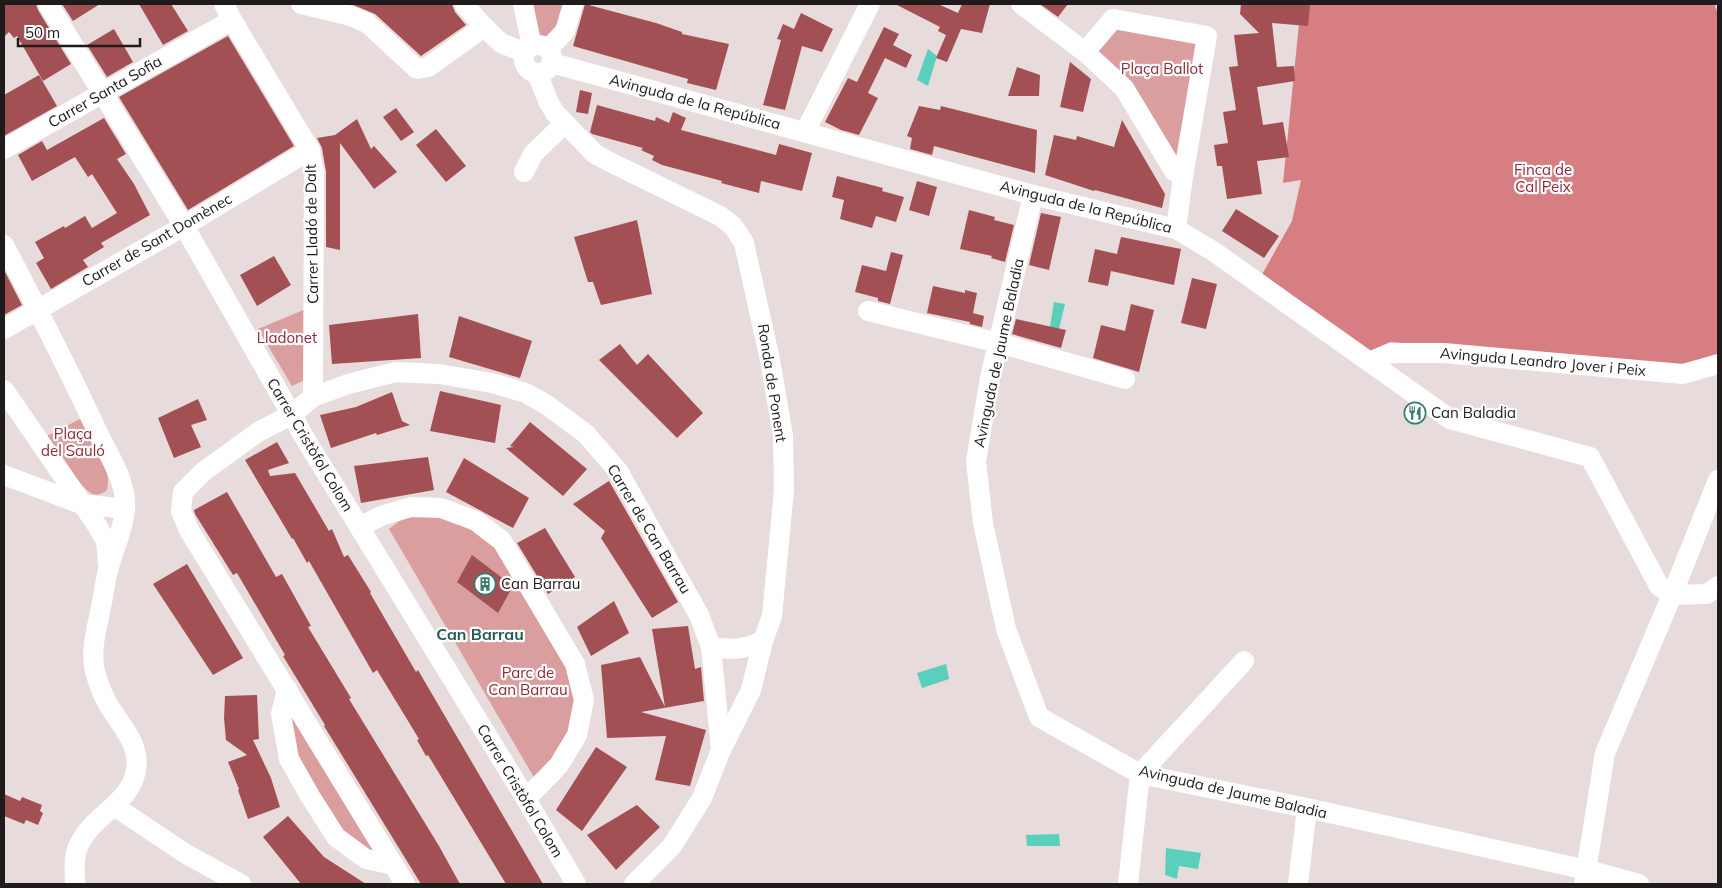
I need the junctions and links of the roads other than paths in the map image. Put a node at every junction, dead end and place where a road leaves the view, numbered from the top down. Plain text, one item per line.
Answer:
1 (48, 4) edge
2 (301, 4) edge
3 (464, 4) edge
4 (523, 4) edge
5 (573, 4) edge
6 (870, 4) edge
7 (1021, 4) edge
8 (1109, 11) edge
9 (228, 12) edge
10 (484, 27) junction
11 (1085, 52) junction
12 (539, 57) junction
13 (102, 92) junction
14 (565, 123) junction
15 (805, 132) junction
16 (4, 149) edge
17 (310, 150) junction
18 (524, 172) dead end
19 (1183, 177) junction
20 (1033, 195) junction
21 (184, 226) junction
22 (1176, 229) junction
23 (4, 245) edge
24 (38, 310) junction
25 (868, 311) dead end
26 (4, 329) edge
27 (999, 343) junction
28 (1368, 362) junction
29 (1718, 364) edge
30 (1125, 379) dead end
31 (4, 390) edge
32 (313, 397) junction
33 (291, 415) junction
34 (4, 475) edge
35 (1718, 480) edge
36 (81, 504) junction
37 (125, 509) junction
38 (359, 527) junction
39 (108, 568) junction
40 (1718, 586) edge
41 (1672, 595) junction
42 (763, 641) junction
43 (711, 647) junction
44 (1244, 661) dead end
45 (287, 689) junction
46 (721, 750) junction
47 (1140, 774) junction
48 (526, 799) junction
49 (114, 806) junction
50 (1307, 808) junction
51 (394, 866) junction
52 (1586, 877) edge
53 (75, 884) edge
54 (241, 884) edge
55 (405, 884) edge
56 (576, 884) edge
57 (634, 884) edge
58 (1128, 884) edge
59 (1298, 884) edge
60 (1639, 884) edge

1 - 13 street, Carrer Cristòfol Colom
2 - 10 street
3 - 10 street, Avinguda de la República
4 - 12 street, Ronda de Ponent
5 - 12 street
6 - 15 street
7 - 11 street
8 - 11 street
8 - 19 street
9 - 13 street, Carrer Santa Sofia
9 - 17 street, Carrer Lladó de Dalt
10 - 12 street, Avinguda de la República
11 - 19 street
12 - 14 street, Ronda de Ponent
12 - 15 street, Avinguda de la República
13 - 16 street, Carrer Santa Sofia
13 - 21 street, Carrer Cristòfol Colom
14 - 18 street
14 - 42 street, Ronda de Ponent
15 - 20 street, Avinguda de la República
17 - 21 street, Carrer de Sant Domènec
17 - 32 street, Carrer Lladó de Dalt
19 - 22 street
20 - 22 street, Avinguda de la República
20 - 27 street, Avinguda de Jaume Baladia
21 - 24 street, Carrer de Sant Domènec
21 - 33 street, Carrer Cristòfol Colom
22 - 28 street, Avinguda de la República
23 - 24 street
24 - 26 street, Carrer de Sant Domènec
24 - 37 street
25 - 27 street
27 - 30 street
27 - 47 street, Avinguda de Jaume Baladia
28 - 29 street, Avinguda Leandro Jover i Peix
28 - 41 street, Avinguda de la República
31 - 36 street
32 - 33 street, Carrer de Can Barrau
32 - 43 street, Carrer de Can Barrau
33 - 38 street, Carrer Cristòfol Colom
33 - 45 street, Carrer de Can Barrau
34 - 36 street
35 - 41 street
36 - 37 street
36 - 39 street
37 - 39 street
38 - 48 street, Carrer Cristòfol Colom
38 - 48 street
39 - 49 street
40 - 41 street
41 - 52 street
42 - 43 street
42 - 46 street, Ronda de Ponent
43 - 46 street, Carrer de Can Barrau
44 - 47 street
45 - 51 street, Carrer de Can Barrau
45 - 51 street
46 - 57 street, Ronda de Ponent
47 - 50 street, Avinguda de Jaume Baladia
47 - 58 street
48 - 56 street, Carrer Cristòfol Colom
49 - 53 street
49 - 54 street
50 - 52 street, Avinguda de Jaume Baladia
50 - 59 street
51 - 55 street, Carrer de Can Barrau
52 - 60 street, Avinguda de Jaume Baladia

